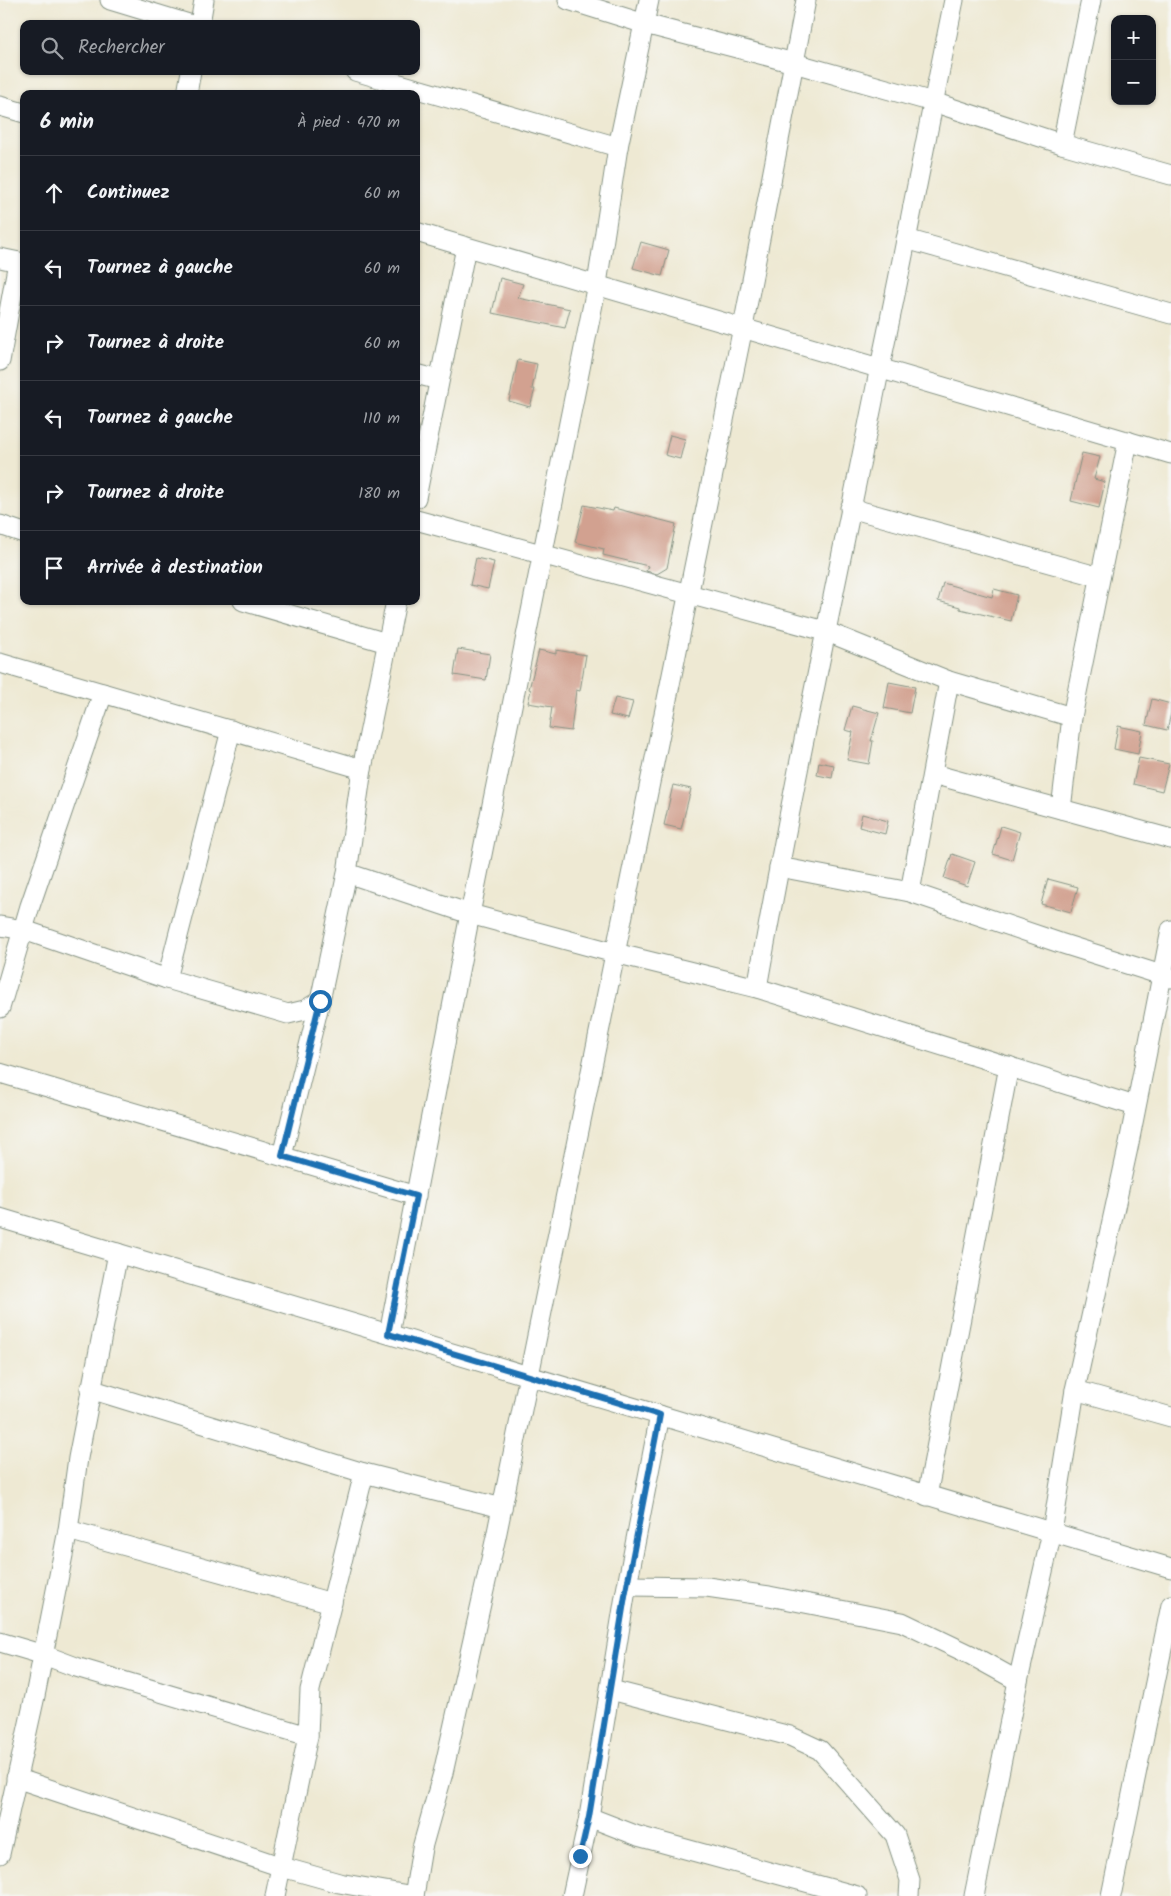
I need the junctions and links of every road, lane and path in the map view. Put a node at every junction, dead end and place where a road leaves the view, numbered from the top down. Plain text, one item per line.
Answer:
1 (110, 0) edge
2 (204, 0) edge
3 (568, 0) edge
4 (649, 0) edge
5 (806, 0) edge
6 (954, 0) edge
7 (1091, 0) edge
8 (176, 20) edge
9 (201, 20) edge
10 (645, 24) junction
11 (794, 62) junction
12 (190, 75) edge
13 (369, 75) edge
14 (188, 90) edge
15 (934, 102) junction
16 (0, 106) edge
17 (20, 112) edge
18 (1062, 144) junction
19 (618, 147) junction
20 (1171, 175) edge
21 (420, 233) edge
22 (906, 239) junction
23 (466, 247) junction
24 (0, 258) edge
25 (20, 262) edge
26 (20, 267) edge
27 (597, 284) junction
28 (1171, 314) edge
29 (743, 327) junction
30 (0, 361) edge
31 (880, 368) junction
32 (420, 375) edge
33 (439, 380) junction
34 (1128, 441) junction
35 (1171, 454) edge
36 (420, 477) edge
37 (850, 508) junction
38 (420, 521) edge
39 (0, 525) edge
40 (20, 532) edge
41 (543, 554) junction
42 (1100, 577) junction
43 (688, 595) junction
44 (257, 605) edge
45 (395, 605) edge
46 (825, 631) junction
47 (387, 643) junction
48 (0, 664) edge
49 (949, 681) junction
50 (103, 694) junction
51 (1072, 716) junction
52 (231, 730) junction
53 (362, 769) junction
54 (933, 774) junction
55 (1061, 809) junction
56 (1171, 839) edge
57 (778, 866) junction
58 (347, 873) junction
59 (910, 892) junction
60 (470, 914) junction
61 (0, 926) edge
62 (24, 930) junction
63 (1171, 930) edge
64 (615, 953) junction
65 (1166, 976) edge
66 (167, 979) junction
67 (757, 988) junction
68 (320, 1001) junction
69 (0, 1008) edge
70 (1009, 1066) junction
71 (0, 1073) edge
72 (1135, 1106) junction
73 (282, 1156) junction
74 (416, 1196) junction
75 (0, 1218) edge
76 (118, 1253) junction
77 (388, 1334) junction
78 (529, 1375) junction
79 (90, 1389) junction
80 (1075, 1390) junction
81 (660, 1415) junction
82 (1171, 1418) edge
83 (364, 1473) junction
84 (927, 1496) junction
85 (502, 1508) junction
86 (68, 1530) junction
87 (1052, 1532) junction
88 (1171, 1568) edge
89 (628, 1586) junction
90 (332, 1603) junction
91 (1171, 1605) edge
92 (0, 1642) edge
93 (44, 1654) junction
94 (1018, 1681) junction
95 (611, 1690) junction
96 (308, 1736) junction
97 (16, 1778) junction
98 (589, 1817) junction
99 (0, 1854) edge
100 (282, 1867) junction
101 (275, 1896) edge
102 (414, 1896) edge
103 (572, 1896) edge
104 (857, 1896) edge
105 (909, 1896) edge
106 (974, 1896) edge
107 (1111, 1896) edge

1 - 8 street
2 - 9 street
3 - 10 street
4 - 10 street
5 - 11 street
6 - 15 street
7 - 18 street
10 - 11 street
10 - 19 street
11 - 15 street
11 - 29 street
12 - 14 street
13 - 19 street
15 - 18 street
15 - 22 street
16 - 17 street
18 - 20 street
19 - 27 street
21 - 23 street
22 - 28 street
22 - 31 street
23 - 27 street
23 - 33 street
24 - 25 street
26 - 30 street
27 - 29 street
27 - 41 street
29 - 31 street
29 - 43 street
31 - 34 street
31 - 37 street
32 - 33 street
33 - 36 street
34 - 35 street
34 - 42 street
37 - 42 street
37 - 46 street
38 - 41 street
39 - 40 street
41 - 43 street
41 - 60 street
42 - 51 street
43 - 46 street
43 - 64 street
44 - 47 street
45 - 47 street
46 - 49 street
46 - 57 street
47 - 53 street
48 - 50 street
49 - 51 street
49 - 54 street
50 - 52 street
50 - 62 street
51 - 55 street
52 - 53 street
52 - 66 street
53 - 58 street
54 - 55 street
54 - 59 street
55 - 56 street
57 - 59 street
57 - 67 street
58 - 60 street
58 - 68 street
59 - 65 street
60 - 64 street
60 - 74 street
61 - 62 street
62 - 66 street
62 - 69 street
63 - 65 street
64 - 67 street
64 - 78 street
65 - 72 street
66 - 68 street
67 - 70 street
68 - 73 street
70 - 72 street
70 - 84 street
71 - 73 street
72 - 80 street
73 - 74 street
74 - 77 street
75 - 76 street
76 - 77 street
76 - 79 street
77 - 78 street
78 - 81 street
78 - 85 street
79 - 83 street
79 - 86 street
80 - 82 street
80 - 87 street
81 - 84 street
81 - 89 street
83 - 85 street
83 - 90 street
84 - 87 street
85 - 102 street
86 - 90 street
86 - 93 street
87 - 88 street
87 - 94 street
89 - 94 street
89 - 95 street
90 - 96 street
91 - 107 street
92 - 93 street
93 - 96 street
93 - 97 street
94 - 106 street
95 - 98 street
95 - 105 street
96 - 100 street
97 - 99 street
97 - 100 street
98 - 103 street
98 - 104 street
100 - 101 street
100 - 102 street

